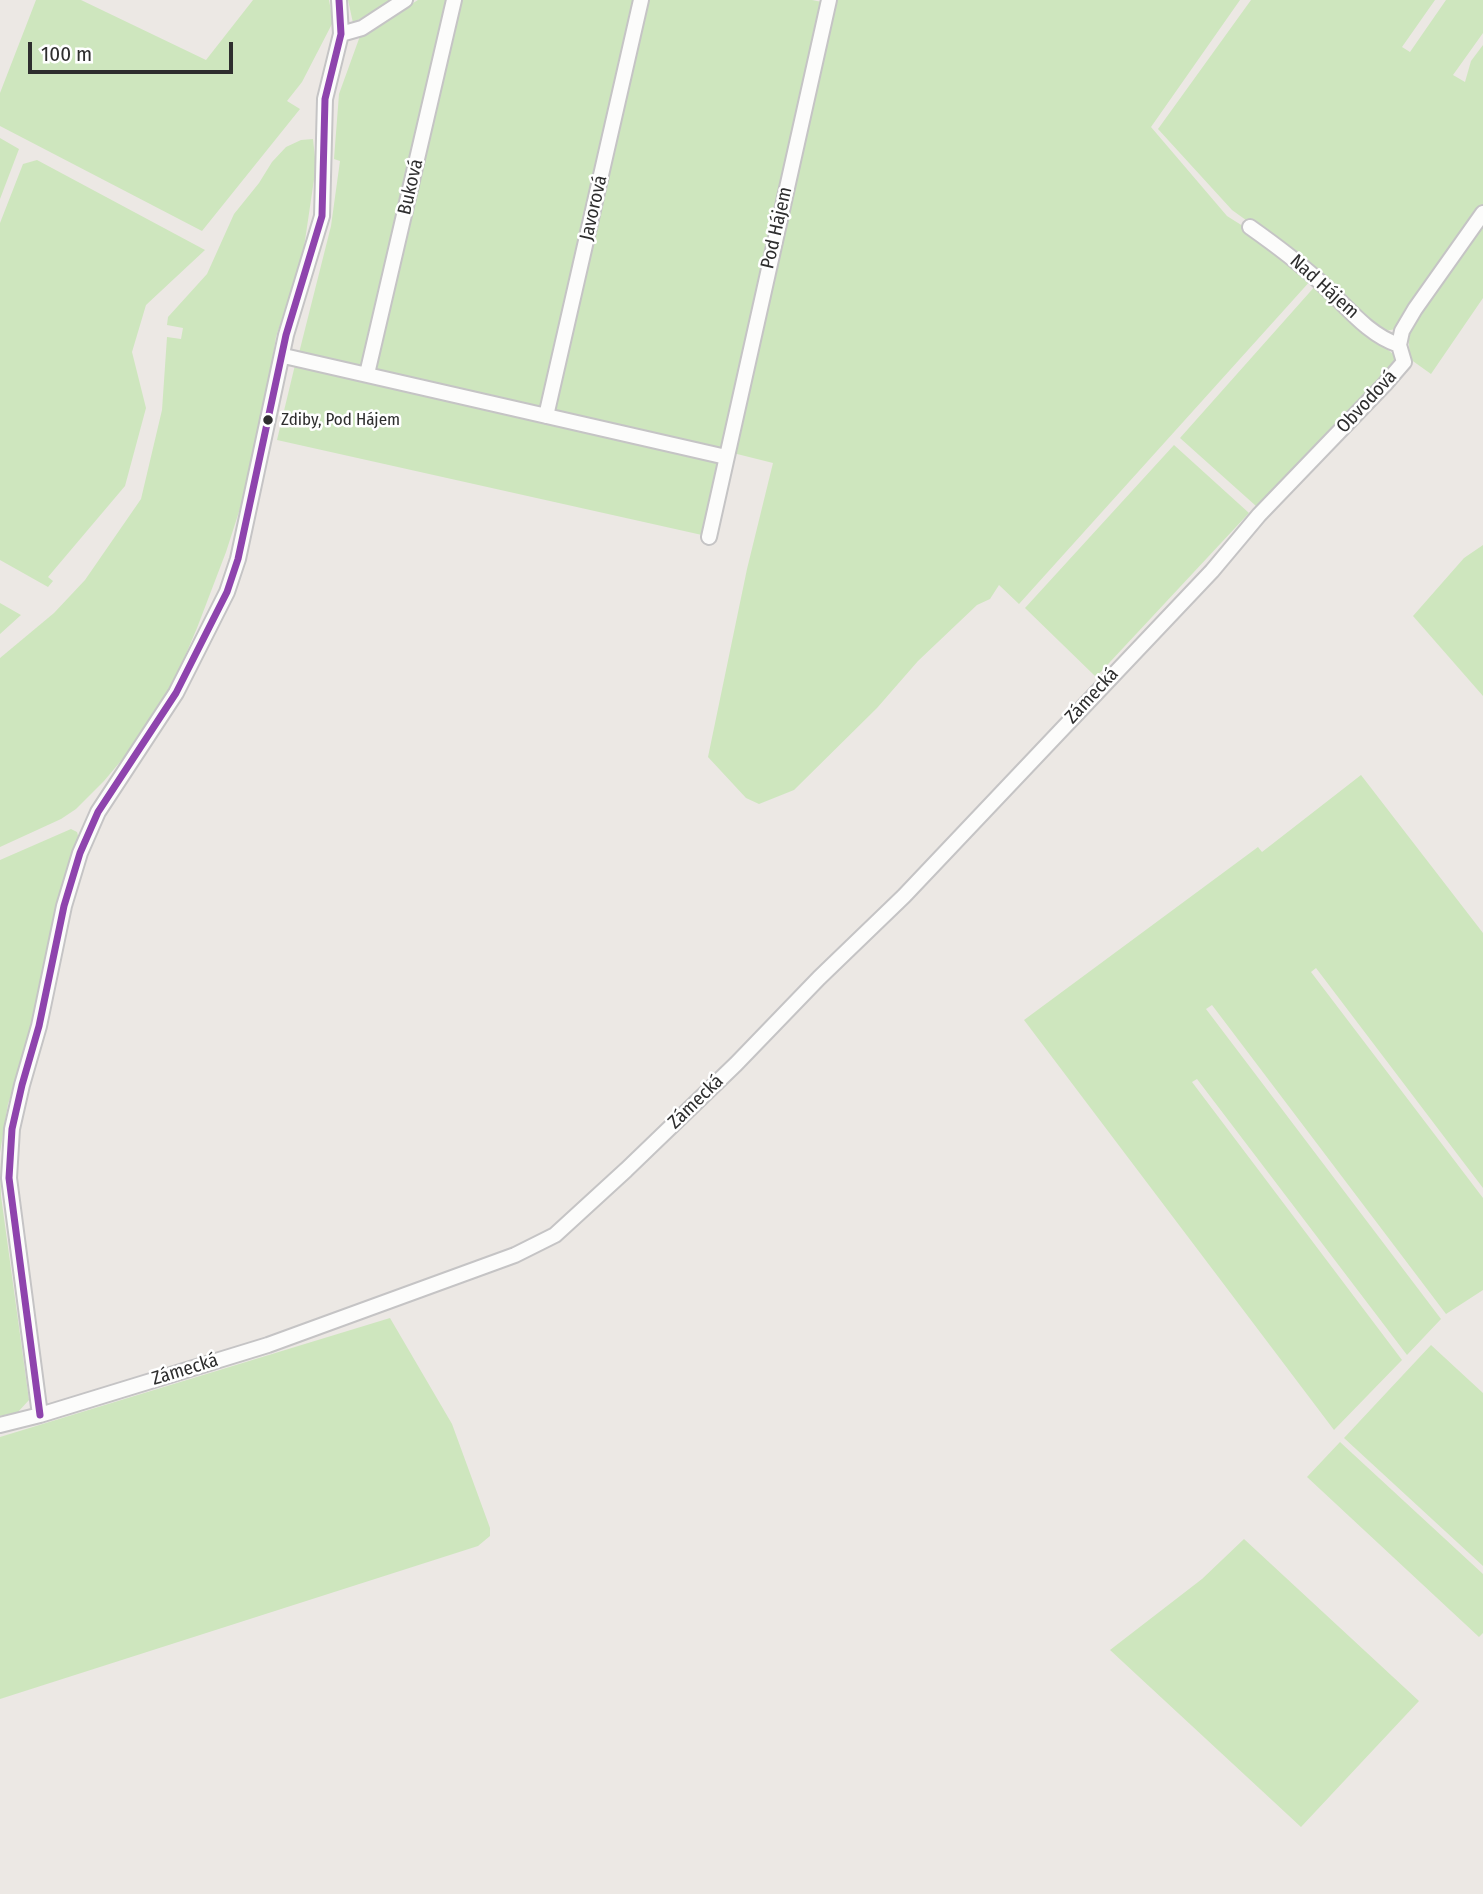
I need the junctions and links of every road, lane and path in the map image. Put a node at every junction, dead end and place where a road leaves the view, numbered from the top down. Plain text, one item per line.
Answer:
1 (339, 0) edge
2 (405, 0) edge
3 (454, 0) edge
4 (641, 0) edge
5 (826, 1) edge
6 (341, 34) junction
7 (1483, 213) edge
8 (1250, 227) dead end
9 (1399, 345) junction
10 (284, 356) junction
11 (367, 374) junction
12 (546, 416) junction
13 (726, 457) junction
14 (709, 537) dead end
15 (1212, 571) joint
16 (40, 1416) junction
17 (0, 1425) edge

1 - 6 street
2 - 6 street
3 - 11 street, Buková
4 - 12 street, Javorová
5 - 13 street, Pod Hájem
6 - 10 street
7 - 9 street, Obvodová
8 - 9 street, Nad Hájem
9 - 15 street, Obvodová
10 - 11 street
10 - 16 street
11 - 12 street
12 - 13 street
13 - 14 street, Pod Hájem
15 - 16 street, Zámecká
16 - 17 street, Zámecká

